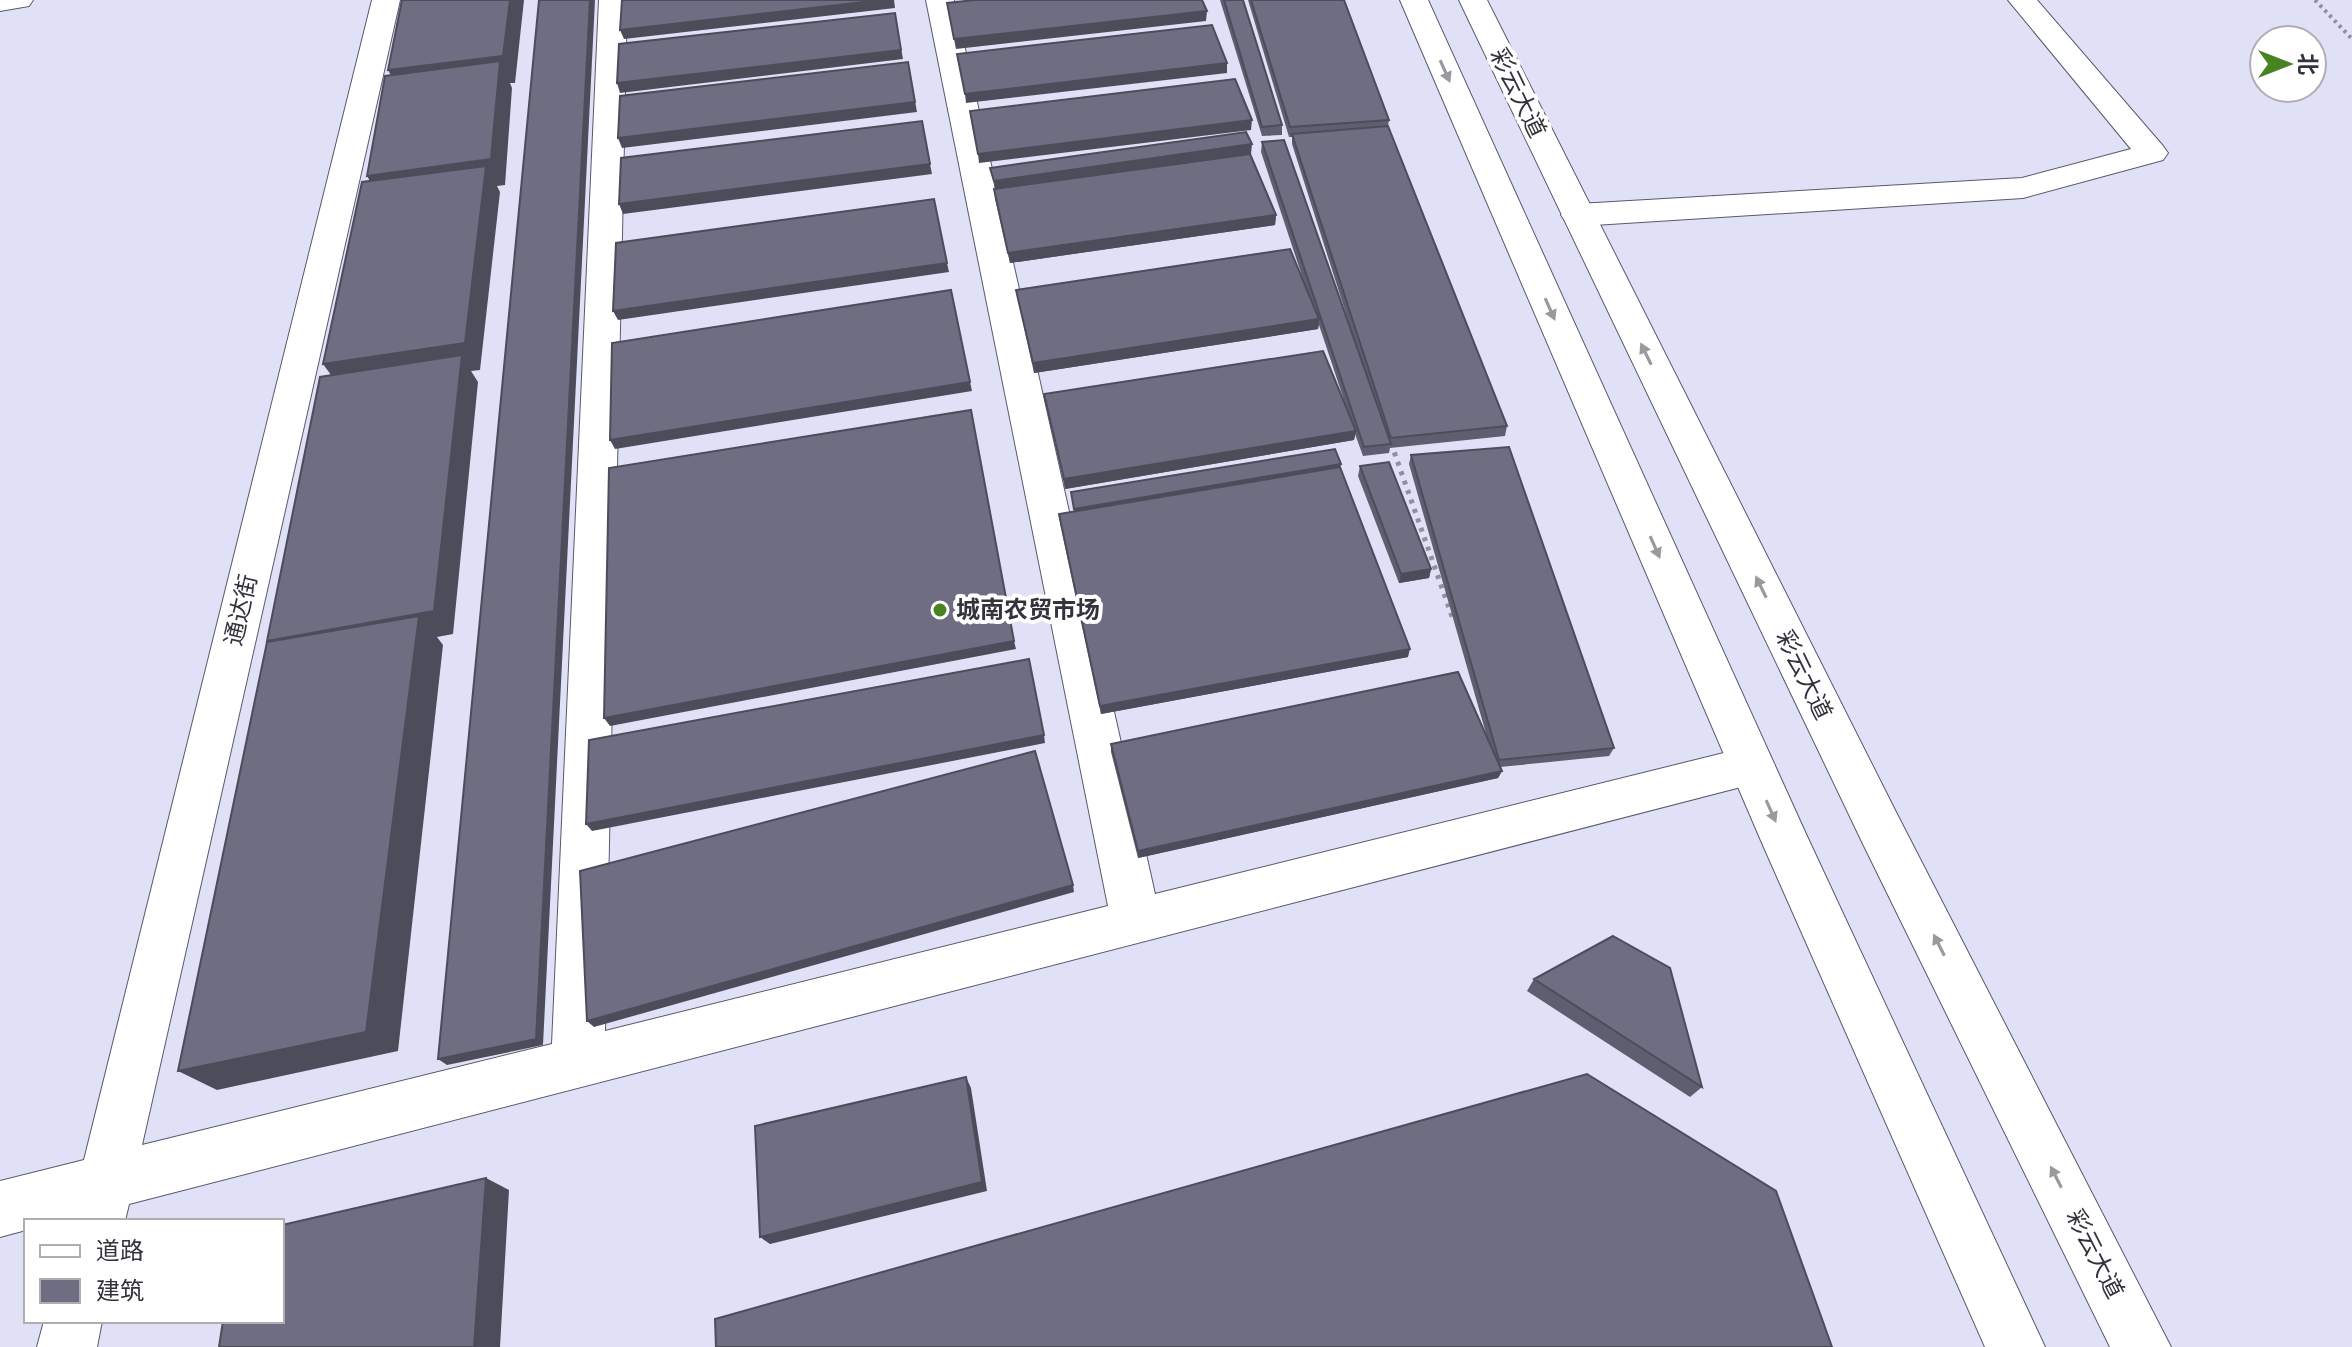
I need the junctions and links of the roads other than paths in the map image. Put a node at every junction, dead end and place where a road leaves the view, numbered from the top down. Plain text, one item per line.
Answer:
1 (19, 0) edge
2 (386, 0) edge
3 (613, 0) edge
4 (940, 0) edge
5 (1414, 0) edge
6 (1473, 0) edge
7 (2022, 0) edge
8 (0, 2) edge
9 (1578, 215) junction
10 (1752, 766) junction
11 (1136, 922) junction
12 (578, 1063) junction
13 (101, 1202) edge
14 (0, 1209) edge
15 (73, 1323) edge
16 (67, 1347) edge
17 (2015, 1347) edge
18 (2141, 1347) edge

1 - 8 street
2 - 13 street, 通达街
3 - 12 street
4 - 11 street
5 -> 10 street
6 - 9 street, 彩云大道
7 - 9 street
18 -> 9 street, 彩云大道
10 - 11 street
10 -> 17 street
11 - 12 street
12 - 13 street
13 - 14 street
15 - 16 street

